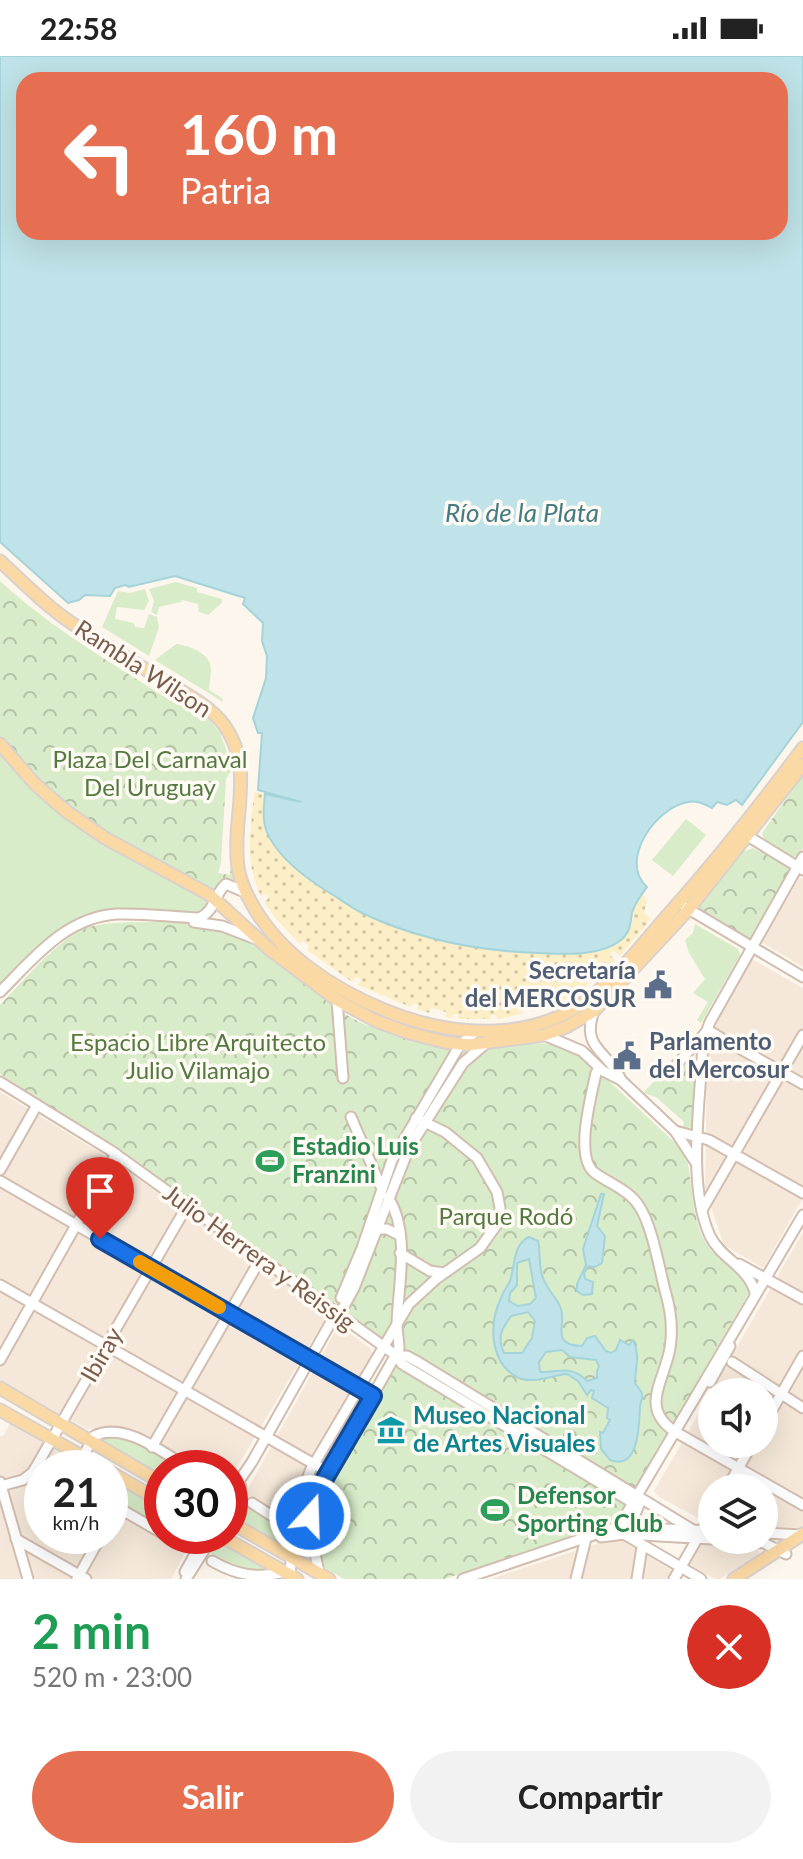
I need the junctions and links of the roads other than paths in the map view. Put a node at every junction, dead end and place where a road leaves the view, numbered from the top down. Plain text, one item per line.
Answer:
1 (0, 561) edge
2 (0, 744) edge
3 (803, 748) edge
4 (803, 765) edge
5 (744, 834) junction
6 (803, 857) edge
7 (800, 869) edge
8 (247, 893) junction
9 (215, 899) junction
10 (684, 906) junction
11 (260, 940) junction
12 (752, 947) junction
13 (803, 977) edge
14 (0, 992) edge
15 (0, 1000) edge
16 (337, 1000) junction
17 (594, 1011) junction
18 (708, 1030) junction
19 (475, 1032) junction
20 (544, 1035) junction
21 (803, 1035) edge
22 (721, 1038) dead end
23 (732, 1044) dead end
24 (460, 1045) junction
25 (484, 1045) junction
26 (599, 1052) junction
27 (590, 1059) junction
28 (599, 1068) junction
29 (782, 1073) junction
30 (668, 1074) dead end
31 (343, 1078) dead end
32 (621, 1080) junction
33 (0, 1082) edge
34 (803, 1084) edge
35 (37, 1105) junction
36 (351, 1117) dead end
37 (420, 1121) junction
38 (675, 1131) junction
39 (699, 1136) junction
40 (116, 1154) junction
41 (734, 1154) junction
42 (369, 1156) junction
43 (696, 1163) junction
44 (395, 1166) junction
45 (0, 1170) edge
46 (0, 1181) edge
47 (385, 1193) junction
48 (803, 1193) edge
49 (187, 1206) junction
50 (702, 1210) junction
51 (803, 1215) edge
52 (75, 1225) junction
53 (376, 1229) junction
54 (399, 1235) junction
55 (400, 1253) junction
56 (261, 1258) junction
57 (736, 1263) junction
58 (150, 1268) junction
59 (444, 1273) junction
60 (766, 1277) junction
61 (0, 1285) edge
62 (755, 1293) junction
63 (803, 1299) edge
64 (32, 1304) junction
65 (229, 1313) junction
66 (336, 1313) junction
67 (397, 1326) junction
68 (107, 1346) junction
69 (384, 1348) junction
70 (397, 1356) junction
71 (803, 1356) edge
72 (310, 1359) junction
73 (0, 1360) edge
74 (732, 1362) dead end
75 (0, 1388) edge
76 (359, 1388) junction
77 (184, 1392) junction
78 (781, 1395) junction
79 (373, 1396) junction
80 (778, 1400) edge
81 (803, 1408) edge
82 (1, 1411) edge
83 (61, 1424) junction
84 (676, 1432) junction
85 (266, 1437) junction
86 (52, 1439) junction
87 (90, 1441) junction
88 (152, 1447) junction
89 (71, 1450) edge
90 (85, 1450) edge
91 (157, 1450) edge
92 (744, 1458) edge
93 (314, 1464) junction
94 (739, 1467) junction
95 (248, 1469) edge
96 (144, 1472) edge
97 (328, 1472) junction
98 (735, 1474) edge
99 (1, 1484) edge
100 (637, 1501) junction
101 (252, 1503) dead end
102 (803, 1505) edge
103 (626, 1529) junction
104 (294, 1530) junction
105 (698, 1531) edge
106 (248, 1532) edge
107 (698, 1532) edge
108 (778, 1533) edge
109 (803, 1534) edge
110 (698, 1537) edge
111 (586, 1538) junction
112 (16, 1539) junction
113 (803, 1543) edge
114 (642, 1547) junction
115 (778, 1550) edge
116 (248, 1551) edge
117 (783, 1552) junction
118 (92, 1554) edge
119 (197, 1554) edge
120 (292, 1557) junction
121 (212, 1561) dead end
122 (681, 1568) junction
123 (290, 1575) edge
124 (324, 1576) edge
125 (81, 1578) edge
126 (28, 1579) edge
127 (185, 1579) edge
128 (463, 1579) edge
129 (576, 1579) edge
130 (637, 1579) edge
131 (674, 1579) edge
132 (701, 1579) edge
133 (734, 1579) edge
134 (747, 1579) edge

1 - 8 main road, Rambla Wilson
2 - 9 main road
3 - 5 main road
4 - 5 main road
5 - 7 street
5 - 10 main road
6 - 7 street
7 - 12 street
8 - 9 street
8 - 19 main road, Rambla Wilson
9 - 11 main road
9 - 14 street
10 - 12 street
10 - 17 main road
10 - 19 main road, Rambla Wilson
11 - 15 street
11 - 16 main road
12 - 13 street
12 - 18 street
16 - 24 main road
16 - 31 street
17 - 20 main road
17 - 26 street
18 - 22 street
18 - 30 street
18 - 39 street
19 - 24 street
20 - 25 main road
20 - 27 street
21 - 29 street
23 - 29 street
24 - 25 main road
24 - 37 street
25 - 37 street
26 - 27 street
26 - 32 street
27 - 28 street
28 - 32 street
28 - 84 street
29 - 34 street
29 - 41 street
32 - 38 street
33 - 35 street, Julio Herrera y Reissig
35 - 40 street, Julio Herrera y Reissig
35 - 45 street
36 - 42 street
37 - 44 street
37 - 59 street
38 - 39 street
38 - 43 street
39 - 41 street
39 - 43 street
40 - 49 street, Julio Herrera y Reissig
40 - 52 street
41 - 48 street
41 - 50 street
42 - 44 street
42 - 47 street
43 - 50 street
44 - 47 street
46 - 52 street
47 - 53 street
47 - 54 street
47 - 66 street
49 - 56 street, Julio Herrera y Reissig
49 - 58 street, Ibiray
50 - 57 street
51 - 60 street
52 - 58 street
52 - 64 street
53 - 54 street
53 - 66 street
54 - 55 street
55 - 59 street
55 - 67 street
56 - 65 street
56 - 66 street, Julio Herrera y Reissig
57 - 60 street
57 - 62 street
58 - 65 street
58 - 68 street, Ibiray
59 - 67 street
60 - 62 street
60 - 63 street
60 - 84 street
61 - 64 street
62 - 84 street
64 - 68 street
64 - 73 street
65 - 72 street
65 - 77 street
66 - 69 street, Julio Herrera y Reissig
66 - 72 street
67 - 69 street
67 - 70 street
68 - 77 street
68 - 83 street, Ibiray
69 - 70 street, Julio Herrera y Reissig
69 - 76 street
70 - 79 street
70 - 100 street, Julio Herrera y Reissig
71 - 78 street
72 - 76 street
72 - 85 street
74 - 78 street
75 - 83 main road
76 - 79 street
76 - 93 street
77 - 85 street
77 - 88 street
78 - 80 street
78 - 81 street
79 - 97 street
82 - 86 main road
83 - 86 street, Ibiray
83 - 87 main road
84 - 94 street
84 - 100 street
85 - 93 street
85 - 95 street
86 - 89 main road
86 - 99 street, Ibiray
87 - 88 street
87 - 90 street
87 - 96 main road
88 - 91 street
92 - 94 street
93 - 97 street
93 - 104 street
94 - 98 street
94 - 102 street
97 - 124 street
99 - 112 street
100 - 103 street
100 - 105 street, Julio Herrera y Reissig
101 - 104 street
103 - 107 street
103 - 111 street
103 - 114 street
104 - 120 street
106 - 120 main road
108 - 109 street
109 - 117 main road
110 - 122 street
111 - 128 street
111 - 129 street
112 - 125 street
112 - 126 street
113 - 117 main road
114 - 122 street
114 - 130 street
115 - 117 street
116 - 123 main road
117 - 133 main road
117 - 134 main road
118 - 125 street
119 - 127 street
120 - 123 street
120 - 124 main road
121 - 123 street
122 - 131 street
122 - 132 street

